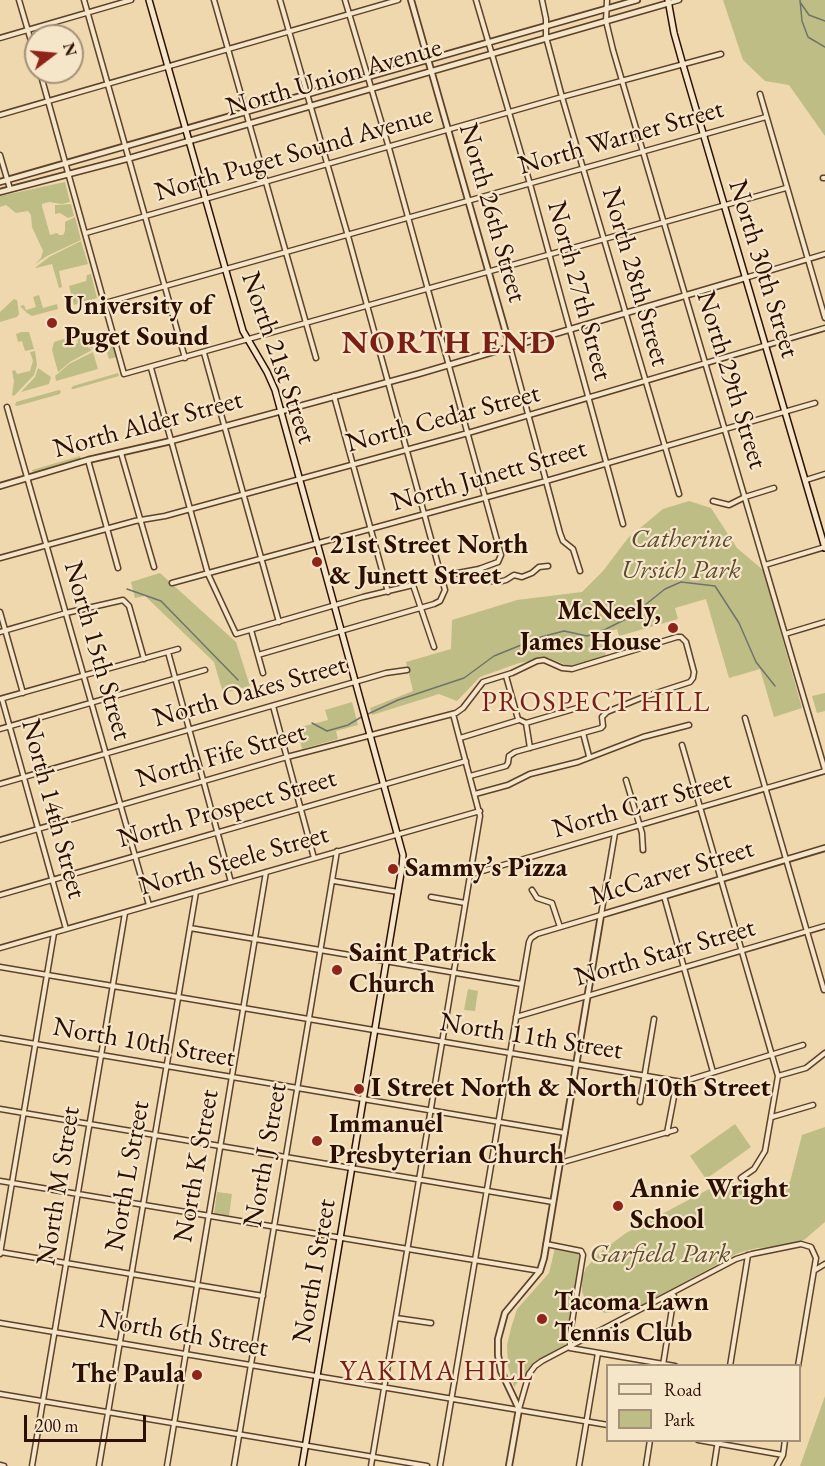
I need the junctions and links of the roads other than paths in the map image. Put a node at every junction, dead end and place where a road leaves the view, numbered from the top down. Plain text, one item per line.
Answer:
1 (19, 0) edge
2 (84, 0) edge
3 (131, 0) edge
4 (149, 0) edge
5 (214, 0) edge
6 (280, 0) edge
7 (345, 0) edge
8 (398, 0) edge
9 (411, 0) edge
10 (476, 0) edge
11 (542, 0) edge
12 (607, 0) edge
13 (637, 0) edge
14 (679, 0) edge
15 (668, 2) edge
16 (605, 10) junction
17 (88, 12) junction
18 (349, 14) junction
19 (606, 21) junction
20 (26, 24) edge
21 (46, 24) edge
22 (547, 26) junction
23 (24, 30) edge
24 (289, 32) junction
25 (546, 37) junction
26 (0, 38) edge
27 (489, 43) junction
28 (228, 49) junction
29 (492, 52) junction
30 (721, 54) dead end
31 (428, 60) junction
32 (683, 65) junction
33 (168, 66) junction
34 (431, 70) junction
35 (368, 78) junction
36 (622, 82) junction
37 (43, 84) edge
38 (108, 84) junction
39 (371, 88) junction
40 (760, 94) dead end
41 (307, 95) junction
42 (562, 97) junction
43 (48, 100) junction
44 (310, 106) junction
45 (246, 113) junction
46 (509, 113) junction
47 (0, 115) edge
48 (766, 117) junction
49 (249, 123) junction
50 (187, 130) junction
51 (449, 130) junction
52 (703, 135) junction
53 (190, 140) junction
54 (126, 147) junction
55 (389, 148) junction
56 (643, 152) junction
57 (0, 155) edge
58 (130, 158) junction
59 (66, 165) junction
60 (328, 165) junction
61 (583, 169) junction
62 (68, 174) junction
63 (7, 180) junction
64 (0, 182) edge
65 (266, 183) junction
66 (530, 184) junction
67 (786, 188) junction
68 (10, 189) junction
69 (0, 192) edge
70 (206, 200) junction
71 (468, 202) junction
72 (724, 206) junction
73 (146, 217) junction
74 (408, 219) junction
75 (664, 223) junction
76 (86, 233) junction
77 (348, 236) junction
78 (604, 240) junction
79 (286, 253) junction
80 (825, 254) edge
81 (549, 256) junction
82 (808, 259) junction
83 (226, 270) junction
84 (488, 273) junction
85 (745, 278) junction
86 (165, 287) junction
87 (428, 290) junction
88 (685, 295) junction
89 (105, 303) junction
90 (368, 307) junction
91 (625, 313) junction
92 (825, 318) edge
93 (306, 324) junction
94 (825, 328) edge
95 (569, 330) junction
96 (247, 341) junction
97 (766, 345) junction
98 (510, 347) junction
99 (204, 353) junction
100 (186, 358) junction
101 (316, 358) dead end
102 (706, 363) junction
103 (449, 365) junction
104 (151, 368) junction
105 (645, 380) junction
106 (388, 382) junction
107 (334, 396) junction
108 (588, 397) junction
109 (815, 403) dead end
110 (8, 407) dead end
111 (280, 411) junction
112 (785, 412) junction
113 (527, 415) junction
114 (225, 426) junction
115 (725, 429) junction
116 (468, 433) junction
117 (171, 441) junction
118 (664, 446) junction
119 (407, 448) junction
120 (121, 453) junction
121 (88, 460) junction
122 (607, 463) junction
123 (353, 464) junction
124 (825, 474) edge
125 (27, 478) junction
126 (299, 478) junction
127 (546, 480) junction
128 (806, 480) junction
129 (0, 486) edge
130 (774, 488) dead end
131 (243, 494) junction
132 (679, 494) dead end
133 (745, 496) junction
134 (485, 497) junction
135 (713, 501) dead end
136 (190, 508) junction
137 (424, 514) junction
138 (141, 521) junction
139 (623, 524) dead end
140 (107, 528) junction
141 (371, 529) junction
142 (316, 543) junction
143 (46, 545) junction
144 (825, 547) edge
145 (0, 558) edge
146 (261, 559) junction
147 (765, 565) junction
148 (548, 566) dead end
149 (154, 567) dead end
150 (118, 568) dead end
151 (479, 569) junction
152 (580, 571) dead end
153 (208, 574) junction
154 (442, 576) junction
155 (172, 583) dead end
156 (388, 592) junction
157 (334, 605) junction
158 (422, 609) junction
159 (0, 612) edge
160 (66, 613) junction
161 (279, 622) junction
162 (825, 622) edge
163 (251, 630) junction
164 (341, 631) junction
165 (3, 632) edge
166 (785, 634) junction
167 (434, 647) dead end
168 (178, 649) dead end
169 (168, 652) junction
170 (258, 655) junction
171 (144, 659) junction
172 (205, 670) dead end
173 (406, 670) dead end
174 (263, 673) dead end
175 (506, 675) junction
176 (84, 676) junction
177 (175, 679) junction
178 (355, 682) junction
179 (23, 693) junction
180 (1, 699) edge
181 (92, 703) junction
182 (273, 706) junction
183 (577, 708) dead end
184 (453, 714) junction
185 (745, 718) dead end
186 (519, 720) junction
187 (526, 723) junction
188 (689, 725) dead end
189 (10, 726) junction
190 (0, 729) edge
191 (189, 730) junction
192 (583, 733) junction
193 (369, 734) junction
194 (459, 738) junction
195 (682, 745) dead end
196 (530, 748) junction
197 (106, 754) junction
198 (589, 756) junction
199 (287, 757) junction
200 (466, 761) junction
201 (825, 770) edge
202 (470, 776) junction
203 (24, 777) junction
204 (626, 780) dead end
205 (204, 781) junction
206 (0, 784) edge
207 (383, 784) junction
208 (765, 789) junction
209 (475, 794) junction
210 (121, 805) junction
211 (300, 808) junction
212 (701, 808) junction
213 (480, 811) junction
214 (640, 826) junction
215 (38, 829) junction
216 (218, 832) junction
217 (615, 833) junction
218 (397, 834) junction
219 (0, 840) edge
220 (825, 848) edge
221 (643, 850) dead end
222 (337, 851) junction
223 (135, 855) junction
224 (314, 858) junction
225 (786, 860) junction
226 (266, 872) junction
227 (470, 876) junction
228 (721, 879) junction
229 (52, 880) junction
230 (333, 881) junction
231 (231, 882) junction
232 (532, 890) dead end
233 (398, 891) junction
234 (196, 892) junction
235 (0, 894) edge
236 (664, 896) junction
237 (431, 897) dead end
238 (465, 903) junction
239 (149, 906) junction
240 (124, 913) junction
241 (602, 915) junction
242 (825, 926) edge
243 (560, 927) junction
244 (190, 928) junction
245 (66, 929) junction
246 (807, 931) junction
247 (54, 933) junction
248 (255, 939) junction
249 (0, 948) edge
250 (321, 950) junction
251 (742, 951) junction
252 (386, 961) junction
253 (0, 967) edge
254 (683, 967) junction
255 (454, 972) junction
256 (47, 975) junction
257 (521, 984) junction
258 (112, 986) junction
259 (824, 990) edge
260 (589, 995) junction
261 (178, 997) junction
262 (244, 1008) junction
263 (516, 1017) junction
264 (309, 1019) junction
265 (654, 1019) dead end
266 (375, 1030) junction
267 (0, 1038) edge
268 (442, 1041) junction
269 (35, 1044) junction
270 (803, 1045) dead end
271 (510, 1053) junction
272 (825, 1053) edge
273 (101, 1055) junction
274 (772, 1055) junction
275 (577, 1064) junction
276 (166, 1066) junction
277 (712, 1072) junction
278 (644, 1075) junction
279 (778, 1076) junction
280 (232, 1077) junction
281 (677, 1081) junction
282 (297, 1088) junction
283 (363, 1100) junction
284 (640, 1102) dead end
285 (813, 1105) dead end
286 (0, 1109) edge
287 (430, 1111) junction
288 (24, 1113) junction
289 (772, 1117) junction
290 (498, 1122) junction
291 (89, 1124) junction
292 (675, 1130) dead end
293 (565, 1133) junction
294 (667, 1133) junction
295 (155, 1136) junction
296 (220, 1147) junction
297 (286, 1158) junction
298 (560, 1163) junction
299 (352, 1169) junction
300 (741, 1178) dead end
301 (419, 1180) junction
302 (0, 1181) edge
303 (12, 1183) junction
304 (486, 1191) junction
305 (78, 1194) junction
306 (553, 1202) junction
307 (143, 1205) junction
308 (209, 1216) junction
309 (274, 1227) junction
310 (340, 1238) junction
311 (546, 1244) junction
312 (407, 1249) junction
313 (0, 1253) edge
314 (748, 1255) junction
315 (474, 1261) junction
316 (66, 1263) junction
317 (825, 1264) edge
318 (814, 1270) junction
319 (540, 1271) junction
320 (132, 1274) junction
321 (197, 1285) junction
322 (672, 1294) junction
323 (263, 1296) junction
324 (396, 1318) junction
325 (0, 1323) edge
326 (431, 1323) dead end
327 (54, 1332) junction
328 (120, 1343) junction
329 (570, 1348) junction
330 (598, 1353) junction
331 (185, 1354) junction
332 (663, 1364) edge
333 (730, 1364) edge
334 (798, 1364) edge
335 (251, 1365) junction
336 (316, 1376) junction
337 (384, 1388) junction
338 (0, 1394) edge
339 (452, 1400) junction
340 (43, 1401) junction
341 (519, 1409) junction
342 (108, 1412) junction
343 (586, 1422) junction
344 (174, 1423) junction
345 (606, 1425) edge
346 (240, 1435) junction
347 (650, 1442) edge
348 (718, 1442) edge
349 (785, 1442) edge
350 (305, 1446) junction
351 (783, 1455) junction
352 (372, 1457) junction
353 (32, 1466) edge
354 (99, 1466) edge
355 (167, 1466) edge
356 (234, 1466) edge
357 (302, 1466) edge
358 (371, 1466) edge
359 (427, 1466) edge
360 (440, 1466) edge
361 (509, 1466) edge
362 (579, 1466) edge
363 (646, 1466) edge
364 (714, 1466) edge
365 (777, 1466) edge

1 - 20 street
2 - 17 street
3 - 17 street
4 - 33 main road, North 21st Street
5 - 28 street
6 - 24 street
7 - 18 street
8 - 18 street
9 - 31 street, North 26th Street
10 - 27 street, North 27th Street
11 - 22 street, North 28th Street
12 - 16 street, North 29th Street
13 - 16 street, North Union Avenue
14 - 15 street, North Union Avenue
15 - 19 street, North Union Avenue
15 - 32 main road, North 30th Street
16 - 19 street, North 29th Street
16 - 22 street, North Union Avenue
17 - 21 street
17 - 38 street
18 - 24 street
18 - 35 street
19 - 25 street, North Union Avenue
19 - 36 street, North 29th Street
22 - 25 street, North 28th Street
22 - 27 street, North Union Avenue
23 - 26 street
24 - 28 street
24 - 41 street
25 - 29 street, North Union Avenue
25 - 42 street, North 28th Street
27 - 29 street, North 27th Street
27 - 31 street, North Union Avenue
28 - 33 street
28 - 45 street
29 - 34 street, North Union Avenue
29 - 46 street, North 27th Street
30 - 32 street, North Puget Sound Avenue
31 - 34 street, North 26th Street
31 - 35 street, North Union Avenue
32 - 36 street, North Puget Sound Avenue
32 - 52 main road, North 30th Street
33 - 38 street
33 - 50 main road, North 21st Street
34 - 39 street, North Union Avenue
34 - 51 street, North 26th Street
35 - 39 street
35 - 41 street, North Union Avenue
36 - 42 street, North Puget Sound Avenue
36 - 56 street, North 29th Street
37 - 43 street
38 - 43 street
38 - 54 street
39 - 44 street, North Union Avenue
39 - 55 street
40 - 48 street
41 - 44 street
41 - 45 street, North Union Avenue
42 - 46 street, North Puget Sound Avenue
42 - 61 street, North 28th Street
43 - 47 street
43 - 59 street
44 - 49 street, North Union Avenue
44 - 60 street
45 - 49 street
45 - 50 street, North Union Avenue
46 - 51 street, North Puget Sound Avenue
46 - 66 street, North 27th Street
48 - 52 street, North Warner Street
48 - 67 street
49 - 53 street, North Union Avenue
49 - 65 street
50 - 53 main road, North 21st Street
50 - 54 street, North Union Avenue
51 - 55 street, North Puget Sound Avenue
51 - 71 street, North 26th Street
52 - 56 street, North Warner Street
52 - 72 main road, North 30th Street
53 - 58 street, North Union Avenue
53 - 70 main road, North 21st Street
54 - 58 street
54 - 59 street, North Union Avenue
55 - 60 street, North Puget Sound Avenue
55 - 74 street
56 - 61 street, North Warner Street
56 - 75 street, North 29th Street
57 - 63 street
58 - 62 street, North Union Avenue
58 - 73 street
59 - 62 street
59 - 63 street, North Union Avenue
60 - 65 street, North Puget Sound Avenue
60 - 77 street
61 - 66 street, North Warner Street
61 - 78 street, North 28th Street
62 - 68 street, North Union Avenue
62 - 76 street
63 - 64 street, North Union Avenue
63 - 68 street
65 - 70 street, North Puget Sound Avenue
65 - 79 street
66 - 71 street, North Warner Street
66 - 81 street, North 27th Street
67 - 72 street
67 - 82 street
68 - 69 street, North Union Avenue
70 - 73 street, North Puget Sound Avenue
70 - 83 main road, North 21st Street
71 - 74 street, North Warner Street
71 - 84 street, North 26th Street
72 - 75 street
72 - 85 main road, North 30th Street
73 - 76 street, North Puget Sound Avenue
73 - 86 street
74 - 77 street, North Warner Street
74 - 87 street
75 - 78 street
75 - 88 street, North 29th Street
76 - 89 street
77 - 79 street, North Warner Street
77 - 90 street
78 - 81 street
78 - 91 street, North 28th Street
79 - 83 street, North Warner Street
79 - 93 street
80 - 82 street, North Alder Street
81 - 84 street
81 - 95 street, North 27th Street
82 - 85 street, North Alder Street
82 - 92 street
83 - 86 street, North Warner Street
83 - 96 main road, North 21st Street
84 - 87 street
84 - 98 street, North 26th Street
85 - 88 street, North Alder Street
85 - 97 main road, North 30th Street
86 - 89 street, North Warner Street
86 - 100 street
87 - 90 street
87 - 103 street
88 - 91 street, North Alder Street
88 - 102 street, North 29th Street
89 - 104 street
90 - 93 street
90 - 106 street
91 - 95 street, North Alder Street
91 - 105 street, North 28th Street
93 - 96 street
93 - 101 street
94 - 97 street, North Cedar Street
95 - 98 street, North Alder Street
95 - 108 street, North 27th Street
96 - 99 street
96 - 111 main road, North 21st Street
97 - 102 street, North Cedar Street
97 - 112 main road, North 30th Street
98 - 103 street, North Alder Street
98 - 113 street, North 26th Street
99 - 100 street
99 - 114 street
100 - 104 street
102 - 105 street, North Cedar Street
102 - 115 street, North 29th Street
103 - 106 street, North Alder Street
103 - 116 street
104 - 117 street
105 - 108 street, North Cedar Street
105 - 118 street, North 28th Street
106 - 107 street, North Alder Street
106 - 119 street
107 - 111 street, North Alder Street
107 - 123 street
108 - 113 street, North Cedar Street
108 - 122 street, North 27th Street
109 - 112 street, North Junett Street
110 - 125 street, North 15th Street
111 - 114 street, North Alder Street
111 - 126 main road, North 21st Street
112 - 115 street, North Junett Street
112 - 128 main road, North 30th Street
113 - 116 street, North Cedar Street
113 - 127 street, North 26th Street
114 - 117 street, North Alder Street
114 - 131 street
115 - 118 street, North Junett Street
115 - 133 street, North 29th Street
116 - 119 street, North Cedar Street
116 - 134 street
117 - 120 street, North Alder Street
117 - 136 street
118 - 122 street, North Junett Street
118 - 132 street, North 28th Street
119 - 123 street, North Cedar Street
119 - 137 street
120 - 121 street, North Alder Street
120 - 138 street
121 - 125 street, North Alder Street
121 - 140 street
122 - 127 street, North Junett Street
122 - 139 street, North 27th Street
123 - 126 street, North Cedar Street
123 - 141 street
124 - 128 street
125 - 129 street, North Alder Street
125 - 143 street, North 15th Street
126 - 131 street, North Cedar Street
126 - 142 main road, North 21st Street
127 - 134 street, North Junett Street
127 - 152 street, North 26th Street
128 - 144 main road, North 30th Street
130 - 133 street
131 - 136 street, North Cedar Street
131 - 146 street
133 - 135 street
133 - 147 street, North 29th Street
134 - 137 street, North Junett Street
134 - 151 street
136 - 138 street, North Cedar Street
136 - 153 street
137 - 141 street, North Junett Street
137 - 154 street
138 - 140 street, North Cedar Street
138 - 149 street
140 - 143 street, North Cedar Street
140 - 150 street
141 - 142 street, North Junett Street
141 - 156 street
142 - 146 street, North Junett Street
142 - 157 main road, North 21st Street
143 - 145 street, North Cedar Street
143 - 160 street, North 15th Street
144 - 147 street
146 - 153 street, North Junett Street
146 - 161 street
147 - 166 street, North 29th Street
148 - 151 street
151 - 154 street
153 - 155 street, North Junett Street
153 - 163 street
154 - 158 street
156 - 157 street
156 - 158 street
157 - 161 street
157 - 164 main road, North 21st Street
158 - 164 street
158 - 167 street
159 - 165 street, North 14th Street
160 - 165 street
160 - 171 street
160 - 176 street, North 15th Street
161 - 163 street
162 - 166 street
163 - 170 street
164 - 170 street
164 - 178 main road, North 21st Street
165 - 179 street, North 14th Street
166 - 201 street, North 29th Street
168 - 169 street
169 - 171 street
169 - 177 street
170 - 174 street
171 - 176 street
172 - 177 street
173 - 178 street, North Oakes Street
175 - 184 street
175 - 186 street
175 - 192 street
176 - 179 street
176 - 181 street, North 15th Street
177 - 181 street
177 - 191 street
178 - 182 street, North Oakes Street
178 - 193 main road, North 21st Street
179 - 180 street
180 - 189 street, North 14th Street
181 - 189 street
181 - 197 street, North 15th Street
182 - 191 street, North Oakes Street
182 - 199 street
183 - 187 street
184 - 193 street, North Fife Street
184 - 194 street
185 - 208 street
186 - 187 street
186 - 194 street
187 - 196 street
188 - 198 street
189 - 190 street
189 - 203 street, North 14th Street
191 - 197 street, North Oakes Street
191 - 205 street
192 - 196 street
192 - 198 street
193 - 199 street, North Fife Street
193 - 207 main road, North 21st Street
194 - 200 street
195 - 212 street
196 - 202 street
197 - 203 street, North Oakes Street
197 - 210 street, North 15th Street
198 - 209 street
199 - 205 street, North Fife Street
199 - 211 street
200 - 202 street
200 - 207 street, North Prospect Street
201 - 208 street, North Carr Street
202 - 209 street
203 - 206 street, North Oakes Street
203 - 215 street, North 14th Street
204 - 214 street
205 - 210 street, North Fife Street
205 - 216 street
207 - 211 street, North Prospect Street
207 - 218 main road, North 21st Street
208 - 212 street, North Carr Street
208 - 225 street
209 - 213 street
210 - 215 street, North Fife Street
210 - 223 street, North 15th Street
211 - 216 street, North Prospect Street
211 - 224 street
212 - 214 street, North Carr Street
212 - 228 street
213 - 218 street, North Steele Street
213 - 227 street
214 - 217 street, North Carr Street
214 - 221 street
215 - 219 street, North Fife Street
215 - 229 street, North 14th Street
216 - 223 street, North Prospect Street
216 - 231 street
217 - 227 street, North Carr Street
217 - 241 street
218 - 222 street, North Steele Street
218 - 233 main road, North I Street
220 - 225 street, McCarver Street
222 - 224 street, North Steele Street
222 - 230 street, North J Street
223 - 229 street, North Prospect Street
223 - 239 street, North 15th Street
224 - 226 street, North Steele Street
225 - 228 street, McCarver Street
225 - 246 street
226 - 231 street, North Steele Street
226 - 248 street, North K Street
227 - 238 street
228 - 236 street, McCarver Street
228 - 251 street
229 - 235 street, North Prospect Street
229 - 245 street, North 14th Street
230 - 233 street
230 - 250 street, North J Street
231 - 234 street, North Steele Street
232 - 243 street
233 - 252 main road, North I Street
234 - 239 street, North Steele Street
234 - 244 street, North L Street
236 - 241 street, McCarver Street
236 - 254 street
237 - 238 street
238 - 255 street
239 - 240 street, North Steele Street
240 - 245 street, North Steele Street
240 - 258 street, North M Street
241 - 243 street, McCarver Street
241 - 260 street
242 - 246 street, North Starr Street
243 - 257 street, McCarver Street
244 - 248 street
244 - 261 street, North L Street
245 - 247 street, North Steele Street
246 - 251 street, North Starr Street
246 - 259 street
247 - 249 street, North Steele Street
247 - 256 street
248 - 250 street
248 - 262 street, North K Street
250 - 252 street
250 - 264 street, North J Street
251 - 254 street, North Starr Street
251 - 274 street
252 - 255 street
252 - 266 main road, North I Street
253 - 256 street, North 11th Street
254 - 260 street, North Starr Street
254 - 277 street
255 - 257 street
255 - 268 street
256 - 258 street, North 11th Street
256 - 269 street
257 - 263 street
258 - 261 street, North 11th Street
258 - 273 street, North M Street
260 - 263 street, North Starr Street
260 - 275 street
261 - 262 street, North 11th Street
261 - 276 street, North L Street
262 - 264 street, North 11th Street
262 - 280 street, North K Street
263 - 271 street
264 - 266 street, North 11th Street
264 - 282 street, North J Street
265 - 278 street
266 - 268 street, North 11th Street
266 - 283 main road, North I Street
267 - 269 street, North 10th Street
268 - 271 street, North 11th Street
268 - 287 street
269 - 273 street, North 10th Street
269 - 288 street
270 - 274 street, North 11th Street
271 - 275 street, North 11th Street
271 - 290 street
272 - 279 street
273 - 276 street, North 10th Street
273 - 291 street, North M Street
274 - 277 street, North 11th Street
274 - 279 street
275 - 278 street, North 11th Street
275 - 293 street
276 - 280 street, North 10th Street
276 - 295 street, North L Street
277 - 281 street, North 11th Street
278 - 281 street, North 11th Street
278 - 284 street
279 - 289 street
280 - 282 street, North 10th Street
280 - 296 street, North K Street
281 - 294 street
282 - 283 street, North 10th Street
282 - 297 street, North J Street
283 - 287 street, North 10th Street
283 - 299 main road, North I Street
285 - 289 street
286 - 288 street
287 - 290 street, North 10th Street
287 - 301 street
288 - 291 street
288 - 303 street
289 - 300 street
290 - 293 street, North 10th Street
290 - 304 street
291 - 295 street
291 - 305 street, North M Street
292 - 294 street
293 - 298 street
294 - 298 street
295 - 296 street
295 - 307 street, North L Street
296 - 297 street
296 - 308 street, North K Street
297 - 299 street
297 - 309 street, North J Street
298 - 306 street
299 - 301 street
299 - 310 main road, North I Street
301 - 304 street
301 - 312 street
302 - 303 street
303 - 305 street
303 - 313 street
304 - 306 street
304 - 315 street
305 - 307 street
305 - 316 street, North M Street
306 - 311 street
307 - 308 street
307 - 320 street, North L Street
308 - 309 street
308 - 321 street, North K Street
309 - 310 street
309 - 323 street, North J Street
310 - 312 street
310 - 336 main road, North I Street
311 - 319 street
311 - 329 street
312 - 315 street
312 - 324 street
313 - 316 street
314 - 318 street
314 - 322 street
314 - 333 street
315 - 319 street
315 - 339 street
316 - 320 street
316 - 327 street, North M Street
317 - 318 street
318 - 334 street
319 - 341 street
320 - 321 street
320 - 328 street, North L Street
321 - 323 street
321 - 331 street, North K Street
322 - 329 street
322 - 332 street
323 - 335 street, North J Street
324 - 326 street
324 - 337 street
325 - 327 street, North 6th Street
327 - 328 street, North 6th Street
327 - 340 street, North M Street
328 - 331 street, North 6th Street
328 - 342 street, North L Street
329 - 330 street
329 - 341 street
330 - 332 street
330 - 343 street
331 - 335 street, North 6th Street
331 - 344 street, North K Street
335 - 336 street, North 6th Street
335 - 346 street, North J Street
336 - 337 street, North 6th Street
336 - 350 main road, North I Street
337 - 339 street, North 6th Street
337 - 352 street
338 - 340 street
339 - 341 street, North 6th Street
339 - 360 street
340 - 342 street
340 - 353 street, North M Street
341 - 343 street, North 6th Street
341 - 361 street
342 - 344 street
342 - 354 street, North L Street
343 - 345 street, North 6th Street
343 - 362 street
344 - 346 street
344 - 355 street, North K Street
346 - 350 street
346 - 356 street, North J Street
347 - 363 street
348 - 351 street
348 - 364 street
349 - 351 street
350 - 352 street
350 - 357 main road, North I Street
351 - 365 street
352 - 358 street
352 - 359 street

